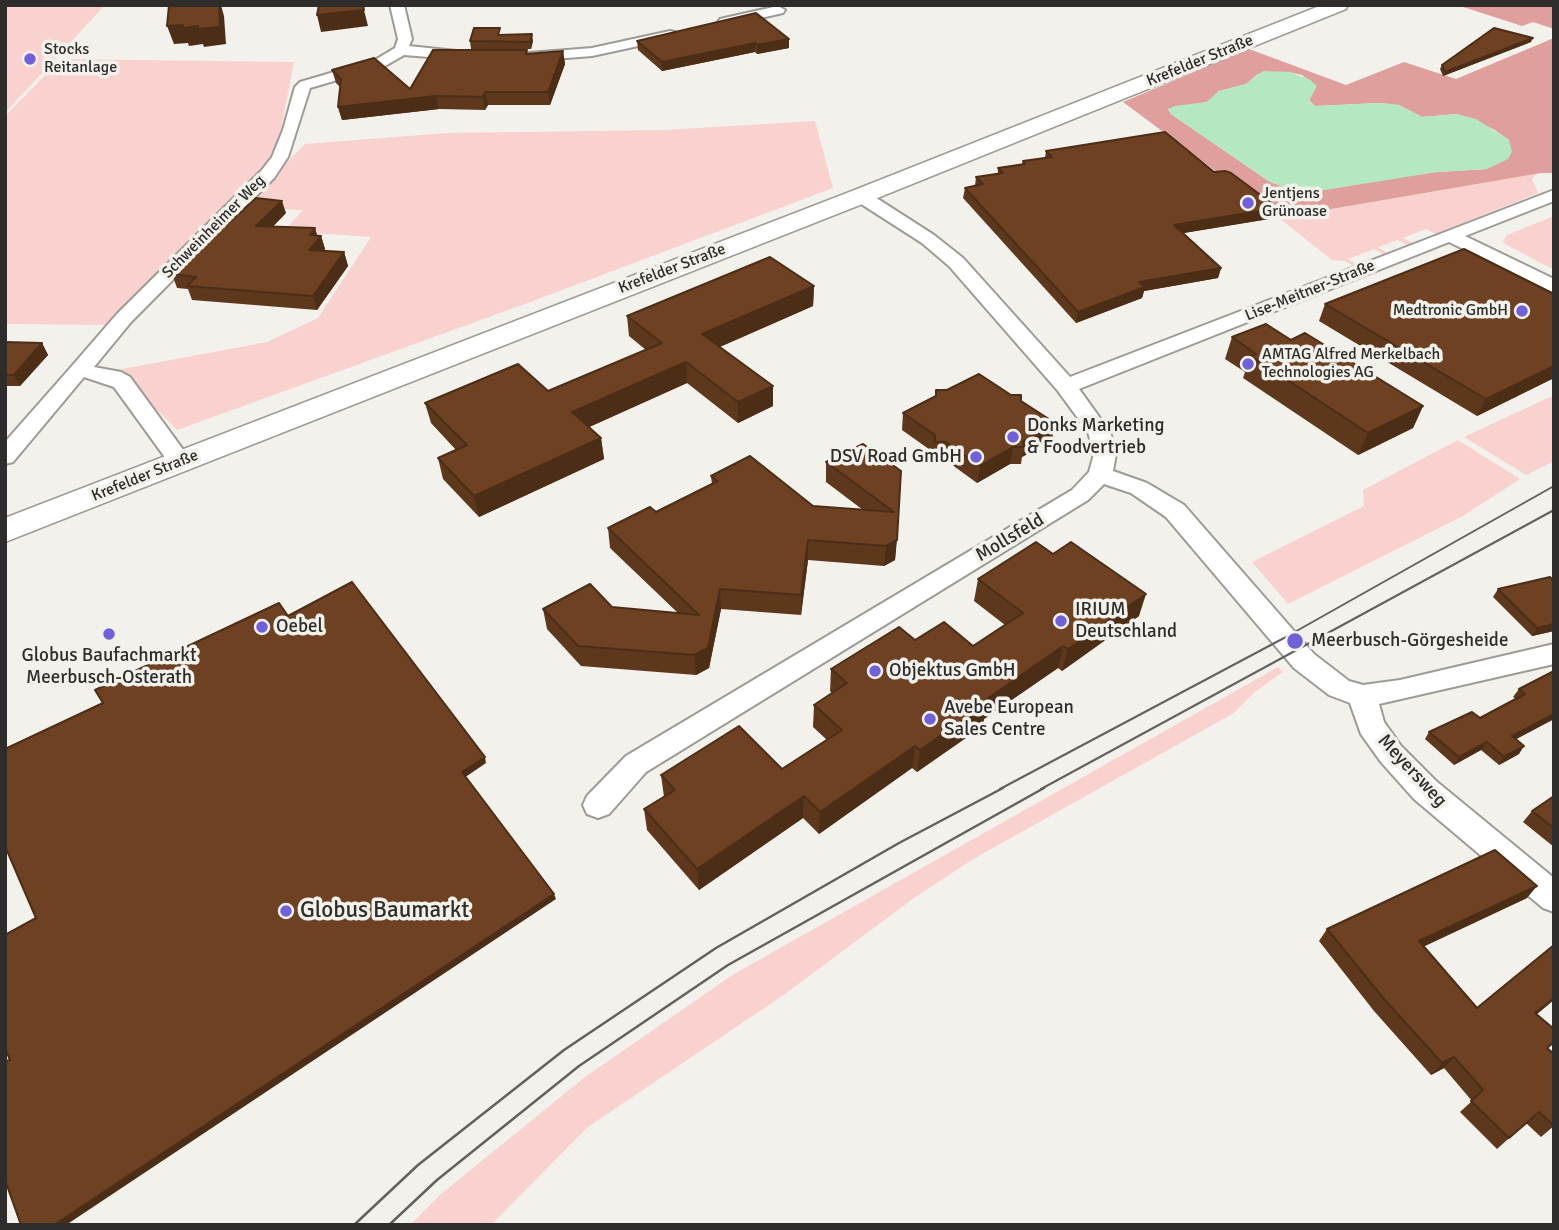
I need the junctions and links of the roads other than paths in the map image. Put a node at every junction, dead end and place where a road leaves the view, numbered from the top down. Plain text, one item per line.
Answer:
1 (397, 5) edge
2 (1339, 5) edge
3 (778, 10) dead end
4 (712, 25) edge
5 (688, 31) edge
6 (401, 50) junction
7 (478, 57) edge
8 (515, 57) edge
9 (1554, 195) edge
10 (862, 196) junction
11 (1451, 236) junction
12 (1554, 287) edge
13 (79, 370) junction
14 (1066, 386) junction
15 (5, 457) edge
16 (180, 462) junction
17 (1100, 475) junction
18 (5, 531) edge
19 (1554, 654) edge
20 (1362, 696) junction
21 (598, 805) dead end
22 (1554, 898) edge

1 - 6 street
2 - 10 main road, Krefelder Straße
3 - 4 street
5 - 8 street
6 - 7 street
6 - 13 street, Schweinheimer Weg
9 - 11 street, Lise-Meitner-Straße
10 - 14 street
10 - 16 main road, Krefelder Straße
11 - 12 street
11 - 14 street, Lise-Meitner-Straße
13 - 15 street, Schweinheimer Weg
13 - 16 street
14 - 17 street
16 - 18 main road, Krefelder Straße
17 - 20 street
17 - 21 street, Mollsfeld
19 - 20 street
20 - 22 street, Meyersweg

